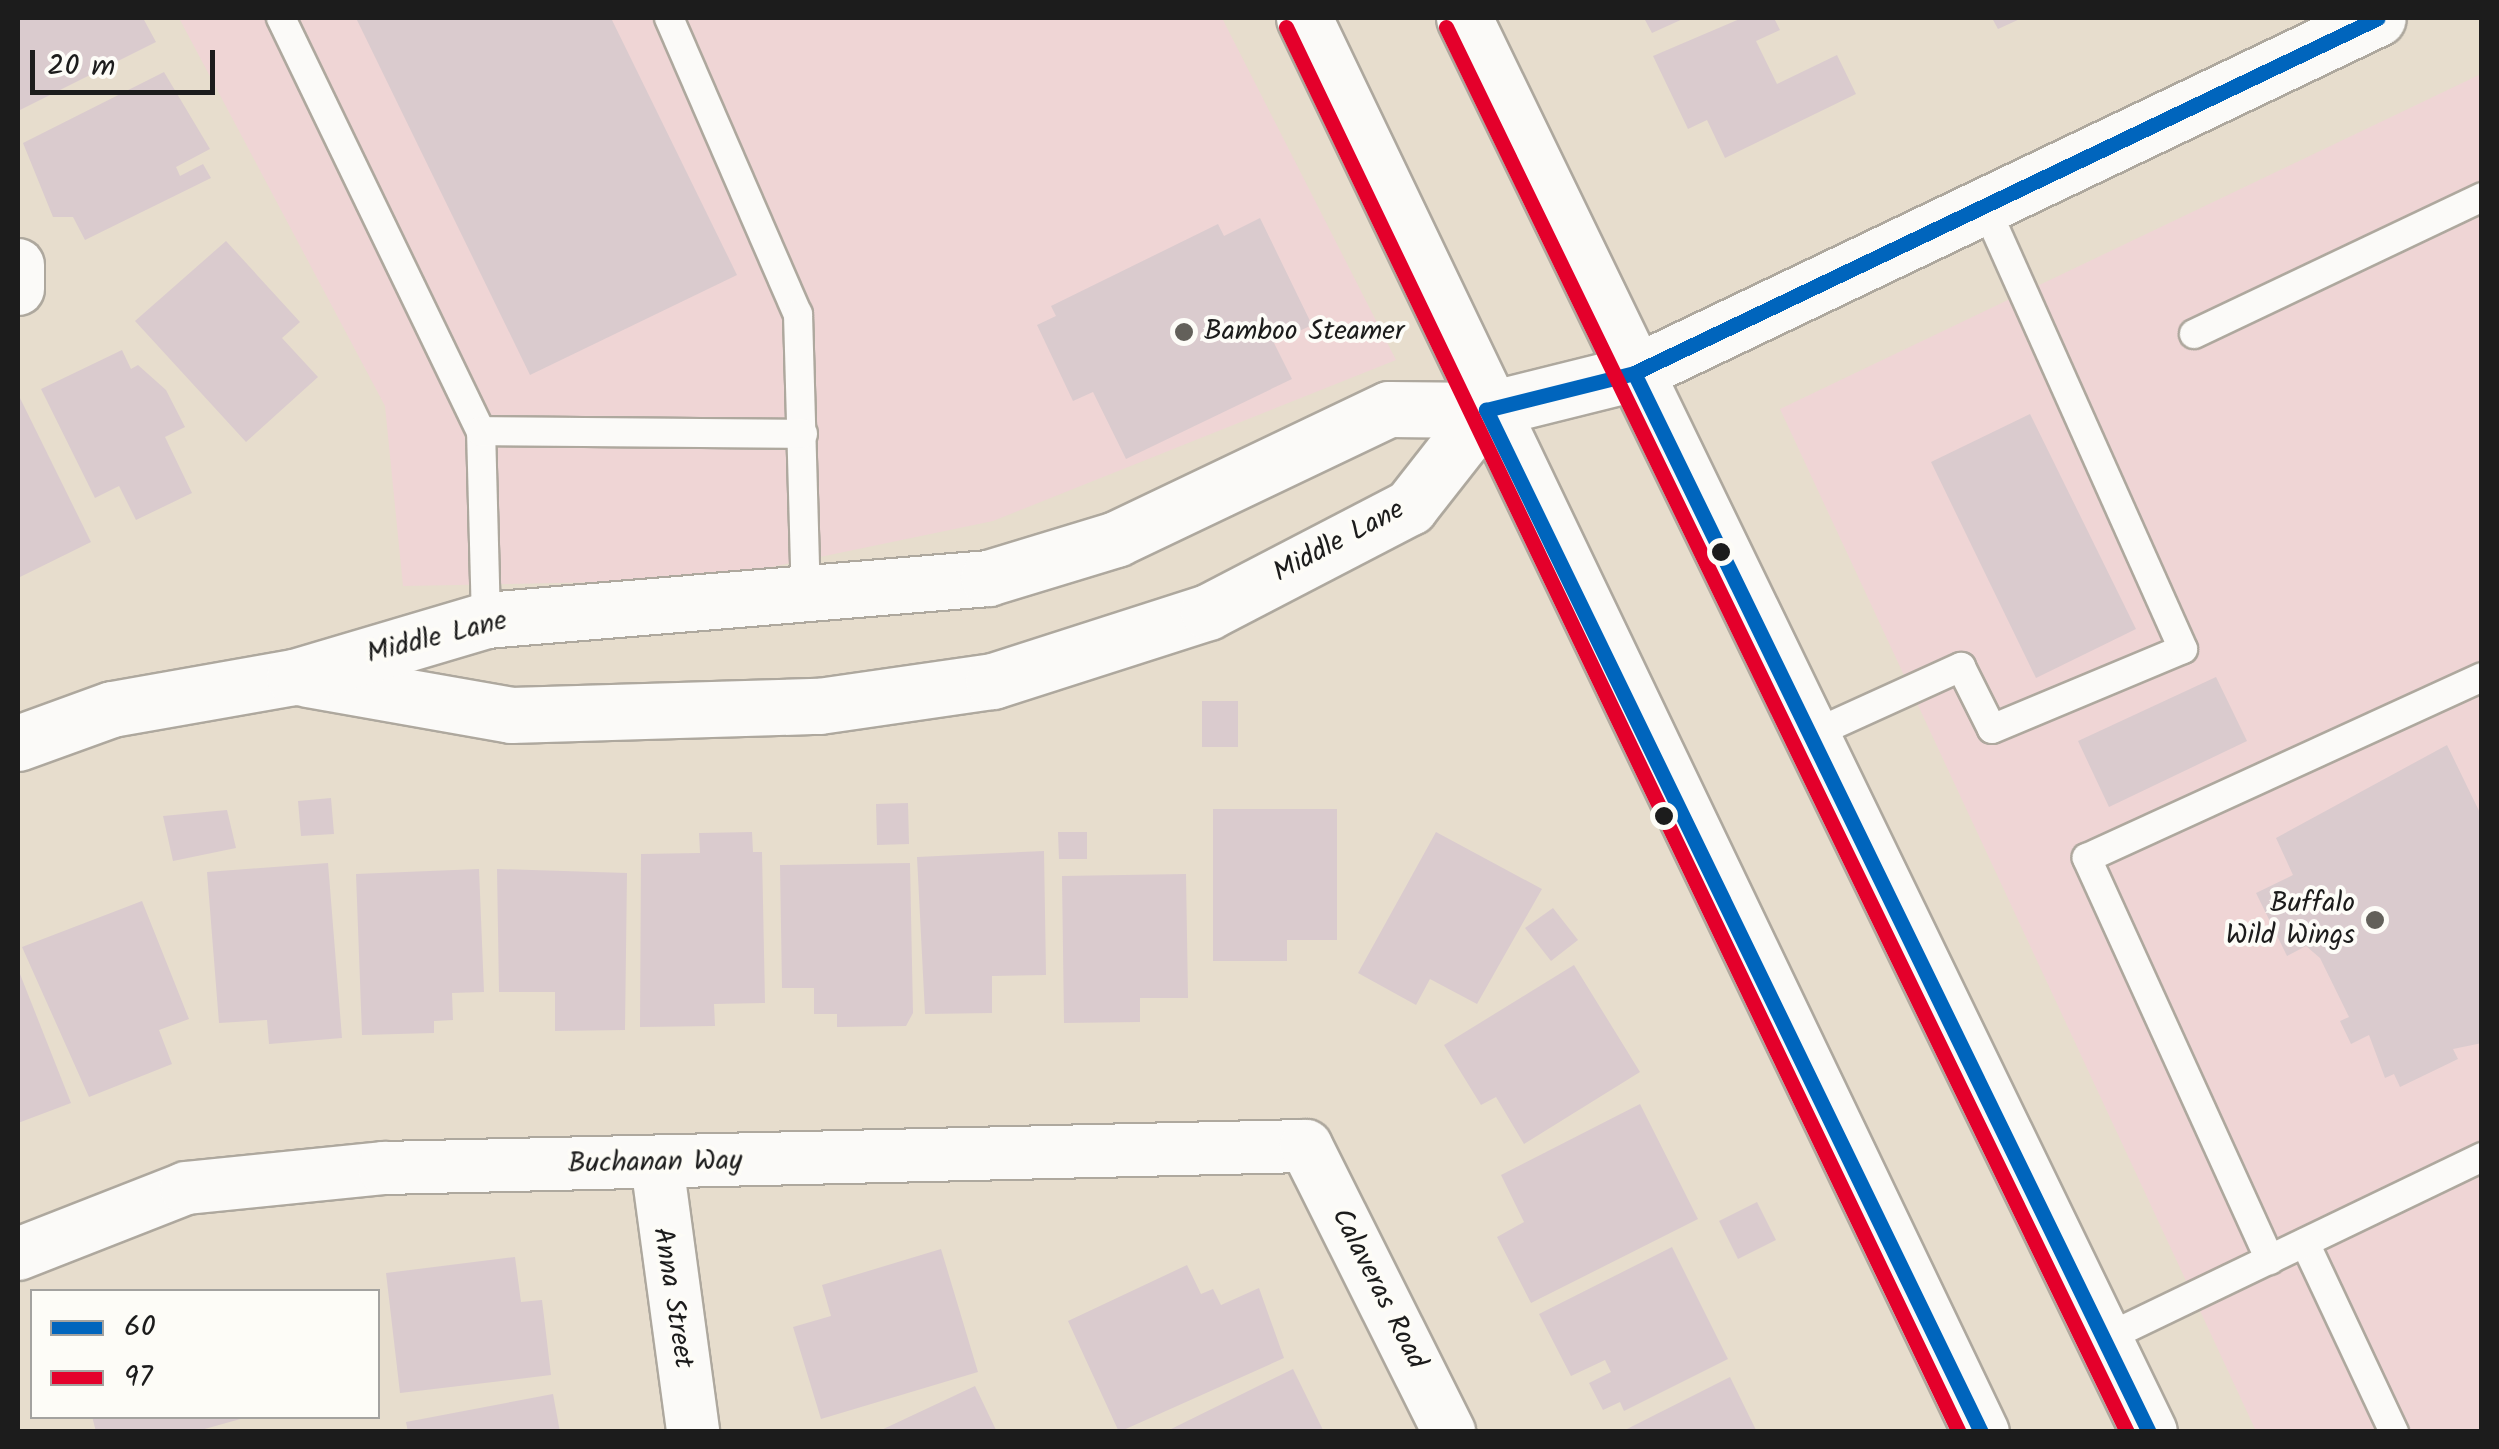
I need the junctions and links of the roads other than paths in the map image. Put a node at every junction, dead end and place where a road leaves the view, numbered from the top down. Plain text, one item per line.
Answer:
1 (281, 18) edge
2 (669, 18) edge
3 (1304, 18) edge
4 (1464, 18) edge
5 (2378, 18) edge
6 (2482, 197) edge
7 (1985, 207) junction
8 (18, 265) edge
9 (18, 289) edge
10 (2194, 334) dead end
11 (1634, 374) junction
12 (1486, 410) junction
13 (481, 431) junction
14 (803, 434) junction
15 (806, 594) junction
16 (486, 620) junction
17 (294, 676) junction
18 (2482, 677) edge
19 (1811, 735) junction
20 (18, 743) edge
21 (1306, 1146) joint
22 (2482, 1157) edge
23 (657, 1164) junction
24 (2305, 1243) junction
25 (18, 1254) edge
26 (2270, 1260) junction
27 (2104, 1339) junction
28 (693, 1432) edge
29 (1449, 1432) edge
30 (1981, 1432) edge
31 (2149, 1432) edge
32 (2394, 1432) edge

1 - 13 lane
2 - 14 lane
3 - 12 main road
4 - 11 main road
5 - 7 main road
6 - 10 lane
7 - 11 main road
7 - 19 lane
8 - 9 street
11 - 12 main road
11 - 19 main road
12 - 15 main road, Middle Lane
12 - 17 main road, Middle Lane
12 - 30 main road
13 - 14 lane
13 - 16 lane
14 - 15 lane
15 - 16 main road, Middle Lane
16 - 17 main road, Middle Lane
17 - 20 main road, Middle Lane
18 - 26 lane
19 - 27 main road
21 - 23 street, Buchanan Way
21 - 29 street, Calaveras Road
22 - 24 lane
23 - 25 street, Buchanan Way
23 - 28 street, Anna Street
24 - 26 lane
24 - 32 lane
26 - 27 lane
27 - 31 main road

